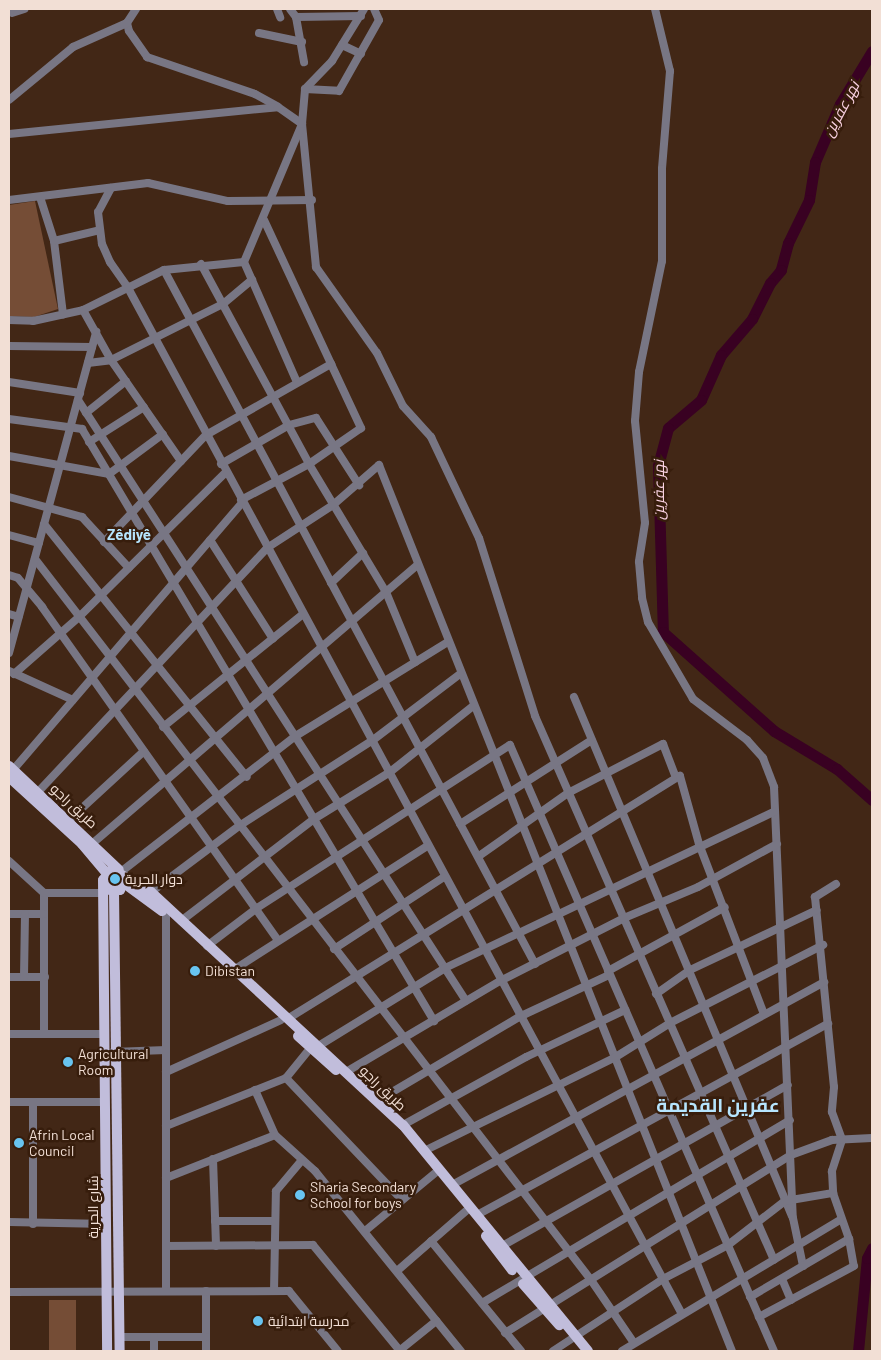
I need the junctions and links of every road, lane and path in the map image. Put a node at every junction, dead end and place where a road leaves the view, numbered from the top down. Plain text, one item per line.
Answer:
1 (24, 9) edge
2 (136, 9) edge
3 (290, 9) edge
4 (374, 9) edge
5 (655, 9) edge
6 (362, 12) edge
7 (12, 13) dead end
8 (296, 17) junction
9 (128, 23) junction
10 (259, 33) dead end
11 (302, 42) junction
12 (342, 45) junction
13 (362, 54) junction
14 (304, 62) dead end
15 (306, 89) junction
16 (9, 100) edge
17 (278, 106) junction
18 (302, 124) junction
19 (9, 134) edge
20 (111, 188) junction
21 (40, 197) junction
22 (9, 200) edge
23 (312, 200) junction
24 (270, 202) junction
25 (264, 220) junction
26 (100, 230) junction
27 (54, 241) junction
28 (244, 262) junction
29 (201, 264) junction
30 (164, 270) junction
31 (252, 280) junction
32 (128, 286) junction
33 (223, 304) junction
34 (83, 310) junction
35 (63, 314) junction
36 (193, 319) junction
37 (9, 320) edge
38 (96, 332) junction
39 (154, 336) junction
40 (9, 346) edge
41 (92, 347) junction
42 (111, 360) junction
43 (88, 363) junction
44 (331, 364) junction
45 (296, 380) junction
46 (126, 381) junction
47 (9, 382) edge
48 (79, 396) junction
49 (274, 397) junction
50 (144, 407) junction
51 (86, 413) junction
52 (243, 415) junction
53 (9, 419) edge
54 (290, 425) junction
55 (72, 431) junction
56 (162, 434) junction
57 (101, 435) junction
58 (206, 436) junction
59 (90, 442) junction
60 (335, 443) junction
61 (256, 444) junction
62 (9, 456) edge
63 (181, 461) junction
64 (221, 464) junction
65 (309, 464) junction
66 (119, 465) junction
67 (59, 468) junction
68 (226, 472) junction
69 (109, 474) junction
70 (277, 480) junction
71 (359, 485) junction
72 (9, 497) edge
73 (143, 500) junction
74 (241, 501) junction
75 (333, 505) junction
76 (48, 508) junction
77 (132, 512) junction
78 (44, 524) junction
79 (302, 526) junction
80 (166, 534) junction
81 (9, 535) edge
82 (210, 540) junction
83 (104, 542) junction
84 (39, 543) junction
85 (153, 544) junction
86 (267, 548) junction
87 (363, 553) junction
88 (34, 559) junction
89 (416, 566) junction
90 (128, 568) junction
91 (186, 568) junction
92 (9, 575) edge
93 (175, 581) junction
94 (237, 582) junction
95 (332, 583) junction
96 (26, 588) junction
97 (386, 592) junction
98 (101, 595) junction
99 (211, 609) junction
100 (9, 614) edge
101 (302, 615) junction
102 (19, 617) junction
103 (79, 617) junction
104 (198, 622) junction
105 (352, 622) junction
106 (58, 631) junction
107 (132, 632) junction
108 (273, 639) junction
109 (448, 642) junction
110 (321, 650) junction
111 (9, 653) edge
112 (110, 656) junction
113 (415, 662) junction
114 (157, 664) junction
115 (244, 664) junction
116 (11, 673) edge
117 (460, 674) junction
118 (230, 676) junction
119 (92, 678) junction
120 (387, 680) junction
121 (136, 692) junction
122 (266, 695) junction
123 (574, 697) dead end
124 (73, 700) junction
125 (351, 702) junction
126 (473, 706) junction
127 (190, 707) junction
128 (250, 708) junction
129 (117, 711) junction
130 (402, 716) junction
131 (163, 727) junction
132 (215, 737) junction
133 (294, 737) junction
134 (373, 740) junction
135 (592, 740) junction
136 (420, 749) junction
137 (144, 751) junction
138 (276, 754) junction
139 (492, 756) junction
140 (189, 757) junction
141 (556, 763) junction
142 (10, 771) edge
143 (390, 772) junction
144 (607, 774) junction
145 (318, 776) junction
146 (247, 777) junction
147 (676, 778) junction
148 (165, 780) junction
149 (526, 782) junction
150 (296, 787) junction
151 (441, 789) junction
152 (38, 792) junction
153 (568, 793) junction
154 (508, 794) junction
155 (218, 798) junction
156 (337, 804) junction
157 (409, 810) junction
158 (622, 811) junction
159 (775, 811) junction
160 (538, 814) junction
161 (191, 816) junction
162 (314, 819) junction
163 (68, 821) junction
164 (460, 824) junction
165 (239, 826) junction
166 (523, 829) junction
167 (587, 834) junction
168 (364, 839) junction
169 (93, 843) junction
170 (699, 844) junction
171 (777, 844) junction
172 (212, 846) junction
173 (427, 846) junction
174 (556, 852) junction
175 (479, 856) junction
176 (336, 857) junction
177 (262, 858) junction
178 (9, 861) edge
179 (536, 865) junction
180 (647, 869) junction
181 (385, 871) junction
182 (123, 875) junction
183 (444, 877) junction
184 (714, 878) junction
185 (235, 879) junction
186 (836, 884) dead end
187 (107, 885) junction
188 (609, 886) junction
189 (287, 888) junction
190 (355, 890) junction
191 (498, 891) junction
192 (151, 892) junction
193 (44, 894) junction
194 (402, 902) junction
195 (661, 902) junction
196 (577, 903) junction
197 (725, 907) junction
198 (257, 908) junction
199 (816, 910) junction
200 (463, 911) junction
201 (557, 912) junction
202 (9, 914) edge
203 (24, 914) junction
204 (44, 914) junction
205 (166, 915) junction
206 (310, 918) junction
207 (624, 918) junction
208 (181, 921) junction
209 (373, 921) junction
210 (781, 925) junction
211 (520, 932) junction
212 (675, 934) junction
213 (424, 936) junction
214 (592, 936) junction
215 (278, 940) junction
216 (738, 945) junction
217 (823, 945) junction
218 (207, 946) junction
219 (570, 948) junction
220 (334, 949) junction
221 (482, 949) junction
222 (640, 953) junction
223 (392, 954) junction
224 (783, 962) junction
225 (536, 964) junction
226 (445, 968) junction
227 (235, 969) junction
228 (690, 970) junction
229 (608, 973) junction
230 (9, 977) edge
231 (24, 977) junction
232 (45, 977) junction
233 (356, 977) junction
234 (500, 981) junction
235 (750, 982) junction
236 (824, 982) junction
237 (586, 987) junction
238 (412, 990) junction
239 (656, 994) junction
240 (109, 995) junction
241 (466, 1001) junction
242 (785, 1002) junction
243 (705, 1004) junction
244 (380, 1007) junction
245 (625, 1010) junction
246 (764, 1014) junction
247 (520, 1017) junction
248 (285, 1019) junction
249 (434, 1022) junction
250 (670, 1023) junction
251 (601, 1024) junction
252 (828, 1024) junction
253 (9, 1034) edge
254 (44, 1034) junction
255 (104, 1034) junction
256 (719, 1038) junction
257 (404, 1040) junction
258 (640, 1042) junction
259 (787, 1044) junction
260 (316, 1046) junction
261 (166, 1050) junction
262 (113, 1052) junction
263 (540, 1052) junction
264 (614, 1058) junction
265 (685, 1058) junction
266 (428, 1070) junction
267 (166, 1072) junction
268 (346, 1072) junction
269 (732, 1073) junction
270 (110, 1075) junction
271 (654, 1077) junction
272 (286, 1078) junction
273 (556, 1084) junction
274 (788, 1085) junction
275 (255, 1090) junction
276 (628, 1092) junction
277 (700, 1092) junction
278 (450, 1098) junction
279 (377, 1100) junction
280 (9, 1102) edge
281 (33, 1102) junction
282 (105, 1102) junction
283 (746, 1108) junction
284 (669, 1111) junction
285 (575, 1120) junction
286 (790, 1120) junction
287 (402, 1125) junction
288 (641, 1125) junction
289 (166, 1126) junction
290 (472, 1126) junction
291 (715, 1126) junction
292 (275, 1135) junction
293 (758, 1138) junction
294 (872, 1138) edge
295 (842, 1140) junction
296 (684, 1146) junction
297 (593, 1150) junction
298 (424, 1151) junction
299 (791, 1155) junction
300 (728, 1156) junction
301 (213, 1159) junction
302 (497, 1159) junction
303 (302, 1160) junction
304 (656, 1162) junction
305 (771, 1169) junction
306 (435, 1173) junction
307 (699, 1176) junction
308 (166, 1178) junction
309 (452, 1185) junction
310 (612, 1185) junction
311 (741, 1188) junction
312 (522, 1192) junction
313 (669, 1192) junction
314 (833, 1193) junction
315 (402, 1200) junction
316 (789, 1200) junction
317 (710, 1205) junction
318 (466, 1211) junction
319 (628, 1213) junction
320 (476, 1215) junction
321 (840, 1220) junction
322 (215, 1221) junction
323 (275, 1221) junction
324 (545, 1221) junction
325 (9, 1222) edge
326 (681, 1223) junction
327 (33, 1224) junction
328 (107, 1224) junction
329 (756, 1224) junction
330 (365, 1231) junction
331 (849, 1239) junction
332 (431, 1242) junction
333 (275, 1245) junction
334 (728, 1245) junction
335 (166, 1246) junction
336 (216, 1246) junction
337 (502, 1246) junction
338 (645, 1246) junction
339 (797, 1246) junction
340 (566, 1250) junction
341 (774, 1260) junction
342 (697, 1261) junction
343 (802, 1266) junction
344 (397, 1271) junction
345 (521, 1276) junction
346 (663, 1279) junction
347 (743, 1279) junction
348 (782, 1279) junction
349 (591, 1280) junction
350 (166, 1291) junction
351 (206, 1291) junction
352 (274, 1291) junction
353 (9, 1292) edge
354 (107, 1292) junction
355 (120, 1292) junction
356 (750, 1297) junction
357 (712, 1298) junction
358 (791, 1300) junction
359 (482, 1303) junction
360 (546, 1306) junction
361 (612, 1310) junction
362 (682, 1314) junction
363 (759, 1316) junction
364 (436, 1321) junction
365 (505, 1333) junction
366 (120, 1336) junction
367 (572, 1336) junction
368 (154, 1337) junction
369 (206, 1337) junction
370 (634, 1343) junction
371 (107, 1351) edge
372 (120, 1351) edge
373 (154, 1351) edge
374 (206, 1351) edge
375 (338, 1351) edge
376 (399, 1351) edge
377 (461, 1351) edge
378 (520, 1351) edge
379 (553, 1351) edge
380 (580, 1351) edge
381 (588, 1351) edge
382 (622, 1351) edge
383 (732, 1351) edge
384 (774, 1351) edge

1 - 7 street
2 - 9 street
3 - 8 street
4 - 13 street
5 - 159 street
6 - 8 street
6 - 12 street
8 - 11 street
9 - 16 street
9 - 17 street
10 - 11 street
11 - 14 street
12 - 13 street
12 - 15 street
13 - 15 street
15 - 18 street
17 - 18 street
17 - 19 street
18 - 23 street
18 - 24 street
20 - 21 street
20 - 24 street
20 - 26 street
21 - 22 street
21 - 27 street
23 - 24 street
23 - 141 street
24 - 25 street
25 - 28 street
25 - 44 street
26 - 27 street
26 - 32 street
27 - 35 street
28 - 29 street
28 - 31 street
29 - 30 street
29 - 33 street
30 - 32 street
30 - 36 street
31 - 33 street
31 - 45 street
32 - 34 street
32 - 39 street
33 - 36 street
33 - 49 street
34 - 35 street
34 - 38 street
35 - 37 street
36 - 39 street
36 - 52 street
38 - 41 street
38 - 42 street
39 - 42 street
39 - 58 street
40 - 41 street
41 - 43 street
42 - 43 street
42 - 46 street
43 - 48 street
44 - 45 street
44 - 60 street
45 - 49 street
46 - 50 street
46 - 51 street
47 - 48 street
48 - 51 street
48 - 55 street
49 - 52 street
49 - 54 street
50 - 56 street
50 - 57 street
51 - 57 street
52 - 58 street
52 - 61 street
53 - 55 street
54 - 60 street
54 - 61 street
54 - 65 street
55 - 59 street
55 - 67 street
56 - 63 street
56 - 66 street
57 - 59 street
57 - 66 street
58 - 63 street
58 - 64 street
59 - 69 street
60 - 65 street
60 - 71 street
61 - 64 street
61 - 70 street
62 - 67 street
63 - 73 street
64 - 68 street
65 - 70 street
65 - 75 street
66 - 69 street
66 - 73 street
67 - 69 street
67 - 76 street
68 - 74 street
68 - 80 street
69 - 77 street
70 - 74 street
70 - 79 street
71 - 75 street
71 - 89 street
72 - 76 street
73 - 77 street
73 - 80 street
74 - 82 street
74 - 86 street
75 - 79 street
75 - 87 street
76 - 78 street
76 - 83 street
77 - 83 street
77 - 85 street
78 - 84 street
78 - 98 street
79 - 86 street
79 - 95 street
80 - 85 street
80 - 91 street
81 - 84 street
82 - 91 street
82 - 94 street
83 - 90 street
84 - 88 street
85 - 90 street
85 - 93 street
86 - 94 street
86 - 101 street
87 - 95 street
87 - 97 street
88 - 96 street
88 - 103 street
89 - 97 street
89 - 109 street
90 - 98 street
91 - 93 street
91 - 99 street
92 - 96 street
93 - 104 street
93 - 107 street
94 - 99 street
94 - 108 street
95 - 105 street
96 - 102 street
96 - 106 street
97 - 105 street
97 - 113 street
98 - 103 street
98 - 107 street
99 - 104 street
99 - 115 street
100 - 102 street
101 - 108 street
101 - 110 street
102 - 111 street
103 - 106 street
103 - 112 street
104 - 114 street
104 - 118 street
105 - 110 street
105 - 120 street
106 - 116 street
106 - 119 street
107 - 112 street
107 - 114 street
108 - 115 street
109 - 113 street
109 - 117 street
110 - 122 street
110 - 125 street
112 - 119 street
112 - 121 street
113 - 120 street
114 - 121 street
114 - 127 street
115 - 118 street
115 - 122 street
116 - 124 street
117 - 126 street
117 - 130 street
118 - 127 street
118 - 128 street
119 - 124 street
119 - 129 street
120 - 125 street
120 - 130 street
121 - 129 street
121 - 131 street
122 - 128 street
122 - 133 street
123 - 135 street
124 - 142 street
125 - 133 street
125 - 134 street
126 - 136 street
126 - 139 street
127 - 131 street
127 - 132 street
128 - 132 street
128 - 138 street
129 - 137 street
129 - 152 street
130 - 134 street
130 - 136 street
131 - 140 street
132 - 140 street
132 - 146 street
133 - 138 street
133 - 145 street
134 - 143 street
134 - 145 street
135 - 141 street
135 - 144 street
136 - 143 street
136 - 151 street
137 - 148 street
137 - 163 street
138 - 146 street
138 - 150 street
139 - 149 street
139 - 151 street
139 - 154 street
140 - 148 street
140 - 155 street
141 - 149 street
141 - 153 street
142 - 152 main road, طريق راجو
142 - 187 main road, طريق راجو
143 - 156 street
143 - 157 street
144 - 147 street
144 - 153 street
144 - 158 street
145 - 150 street
145 - 156 street
146 - 155 street
147 - 158 street
147 - 170 street
148 - 161 street
148 - 169 street
149 - 154 street
149 - 160 street
150 - 162 street
150 - 165 street
151 - 157 street
151 - 164 street
152 - 163 main road, طريق راجو
153 - 160 street
153 - 167 street
154 - 164 street
154 - 166 street
155 - 161 street
155 - 165 street
156 - 162 street
156 - 168 street
157 - 168 street
157 - 173 street
158 - 167 street
158 - 180 street
159 - 170 street
159 - 171 street
160 - 166 street
160 - 174 street
161 - 172 street
161 - 182 street
162 - 176 street
162 - 177 street
163 - 169 main road, طريق راجو
164 - 175 street
165 - 172 street
165 - 177 street
166 - 175 street
166 - 179 street
167 - 174 street
167 - 188 street
168 - 176 street
168 - 181 street
169 - 182 main road, طريق راجو
170 - 180 street
170 - 184 street
171 - 184 street
171 - 210 street
172 - 185 street
172 - 192 street
173 - 181 street
173 - 183 street
174 - 179 street
174 - 196 street
175 - 191 street
176 - 189 street
176 - 190 street
177 - 185 street
177 - 189 street
178 - 193 street
179 - 191 street
179 - 201 street
180 - 188 street
180 - 195 street
181 - 190 street
181 - 194 street
182 - 187 main road
182 - 187 main road
182 - 192 main road, طريق راجو
182 - 205 main road, طريق راجو
183 - 194 street
183 - 200 street
184 - 195 street
184 - 197 street
185 - 198 street
185 - 208 street
186 - 199 street
187 - 193 street
187 - 240 main road, شارع الحرية
188 - 196 street
188 - 207 street
189 - 198 street
189 - 206 street
190 - 206 street
190 - 209 street
191 - 200 street
191 - 211 street
192 - 208 main road, طريق راجو
193 - 204 street
194 - 209 street
194 - 213 street
195 - 207 street
195 - 212 street
196 - 201 street
196 - 214 street
197 - 212 street
197 - 216 street
198 - 215 street
198 - 218 street
199 - 210 street
199 - 217 street
200 - 213 street
200 - 221 street
201 - 211 street
201 - 219 street
202 - 203 street
203 - 204 street
203 - 231 street
204 - 232 street
205 - 248 main road, طريق راجو
205 - 261 street
206 - 215 street
206 - 220 street
207 - 214 street
207 - 222 street
208 - 218 main road, طريق راجو
209 - 220 street
209 - 223 street
210 - 216 street
210 - 224 street
211 - 221 street
211 - 225 street
212 - 222 street
212 - 228 street
213 - 223 street
213 - 226 street
214 - 219 street
214 - 229 street
215 - 227 street
216 - 228 street
216 - 235 street
217 - 224 street
217 - 236 street
218 - 227 main road, طريق راجو
219 - 225 street
219 - 237 street
220 - 233 street
221 - 226 street
221 - 234 street
222 - 229 street
222 - 239 street
223 - 233 street
223 - 238 street
224 - 235 street
224 - 242 street
225 - 234 street
226 - 238 street
226 - 241 street
227 - 248 main road, طريق راجو
228 - 239 street
228 - 243 street
229 - 237 street
229 - 245 street
230 - 231 street
231 - 232 street
232 - 254 street
233 - 244 street
233 - 248 street
234 - 241 street
234 - 247 street
235 - 243 street
235 - 246 street
236 - 242 street
236 - 252 street
237 - 247 street
237 - 251 street
238 - 244 street
238 - 249 street
239 - 250 street
240 - 255 main road, شارع الحرية
240 - 262 main road, شارع الحرية
241 - 249 street
242 - 246 street
242 - 259 street
243 - 250 street
243 - 256 street
244 - 257 street
244 - 260 street
245 - 251 street
245 - 258 street
246 - 256 street
247 - 263 street
247 - 266 street
248 - 260 main road, طريق راجو
248 - 267 street
249 - 257 street
250 - 258 street
250 - 265 street
251 - 263 street
251 - 264 street
252 - 259 street
252 - 295 street
253 - 254 street
254 - 255 street
255 - 270 main road, شارع الحرية
256 - 265 street
256 - 269 street
257 - 266 street
257 - 268 street
258 - 264 street
258 - 271 street
259 - 269 street
259 - 274 street
260 - 268 main road, طريق راجو
260 - 272 street
260 - 306 main road, طريق راجو
261 - 262 street
261 - 267 street
262 - 270 main road, شارع الحرية
263 - 273 street
263 - 278 street
264 - 273 street
264 - 276 street
265 - 271 street
265 - 277 street
266 - 278 street
266 - 279 street
267 - 289 street
268 - 279 main road, طريق راجو
269 - 277 street
269 - 283 street
270 - 282 main road, شارع الحرية
270 - 355 main road, شارع الحرية
271 - 276 street
271 - 284 street
272 - 275 street
272 - 315 street
273 - 285 street
273 - 290 street
274 - 283 street
274 - 286 street
275 - 289 street
275 - 292 street
276 - 285 street
276 - 288 street
277 - 284 street
277 - 291 street
278 - 287 street
278 - 290 street
279 - 287 main road, طريق راجو
280 - 281 street
281 - 282 street
281 - 327 street
282 - 328 main road, شارع الحرية
283 - 291 street
283 - 293 street
284 - 288 street
284 - 296 street
285 - 297 street
285 - 302 street
286 - 293 street
286 - 299 street
287 - 298 main road, طريق راجو
288 - 297 street
288 - 304 street
289 - 308 street
290 - 298 street
290 - 302 street
291 - 296 street
291 - 300 street
292 - 301 street
292 - 303 street
293 - 300 street
293 - 305 street
294 - 295 street
295 - 299 street
295 - 314 street
296 - 304 street
296 - 307 street
297 - 310 street
297 - 312 street
298 - 309 main road, طريق راجو
299 - 305 street
299 - 316 street
300 - 307 street
300 - 311 street
301 - 308 street
301 - 322 street
302 - 309 street
302 - 312 street
303 - 323 street
303 - 330 street
304 - 310 street
304 - 313 street
305 - 311 street
305 - 316 street
306 - 315 street
306 - 318 main road, طريق راجو
307 - 313 street
307 - 317 street
308 - 335 street
309 - 320 main road, طريق راجو
310 - 319 street
310 - 324 street
311 - 317 street
311 - 329 street
312 - 320 street
312 - 324 street
313 - 319 street
313 - 326 street
314 - 316 street
314 - 321 street
315 - 330 street
316 - 329 street
316 - 339 street
317 - 326 street
317 - 334 street
318 - 332 street
318 - 345 main road, طريق راجو
319 - 338 street
319 - 340 street
320 - 337 main road, طريق راجو
321 - 331 street
321 - 339 street
322 - 323 street
322 - 336 street
323 - 333 street
324 - 337 street
324 - 340 street
325 - 327 street
326 - 338 street
326 - 342 street
327 - 328 street
328 - 354 main road, شارع الحرية
329 - 334 street
329 - 341 street
330 - 344 street
331 - 343 street
331 - 358 street
332 - 344 street
332 - 359 street
333 - 336 street
333 - 352 street
333 - 376 street
334 - 342 street
334 - 347 street
335 - 336 street
335 - 350 street
337 - 345 main road, طريق راجو
338 - 346 street
338 - 349 street
339 - 341 street
339 - 343 street
340 - 345 street
340 - 349 street
341 - 347 street
342 - 346 street
342 - 357 street
343 - 348 street
344 - 364 street
345 - 359 street
345 - 360 main road, طريق راجو
346 - 361 street
346 - 362 street
347 - 356 street
347 - 357 street
348 - 356 street
348 - 358 street
349 - 360 street
349 - 361 street
350 - 351 street
350 - 355 street
351 - 352 street
351 - 369 street
352 - 375 street
353 - 354 street
354 - 355 street
354 - 371 main road, شارع الحرية
355 - 366 main road, شارع الحرية
356 - 363 street
357 - 362 street
357 - 383 street
358 - 363 street
359 - 365 street
360 - 365 street
360 - 367 main road, طريق راجو
361 - 367 street
361 - 370 street
362 - 370 street
363 - 384 street
364 - 376 street
364 - 377 street
365 - 378 street
366 - 368 street
366 - 372 main road, شارع الحرية
367 - 379 street
367 - 380 main road, طريق راجو
367 - 381 main road, طريق راجو
368 - 369 street
368 - 373 street
369 - 374 street
370 - 382 street

